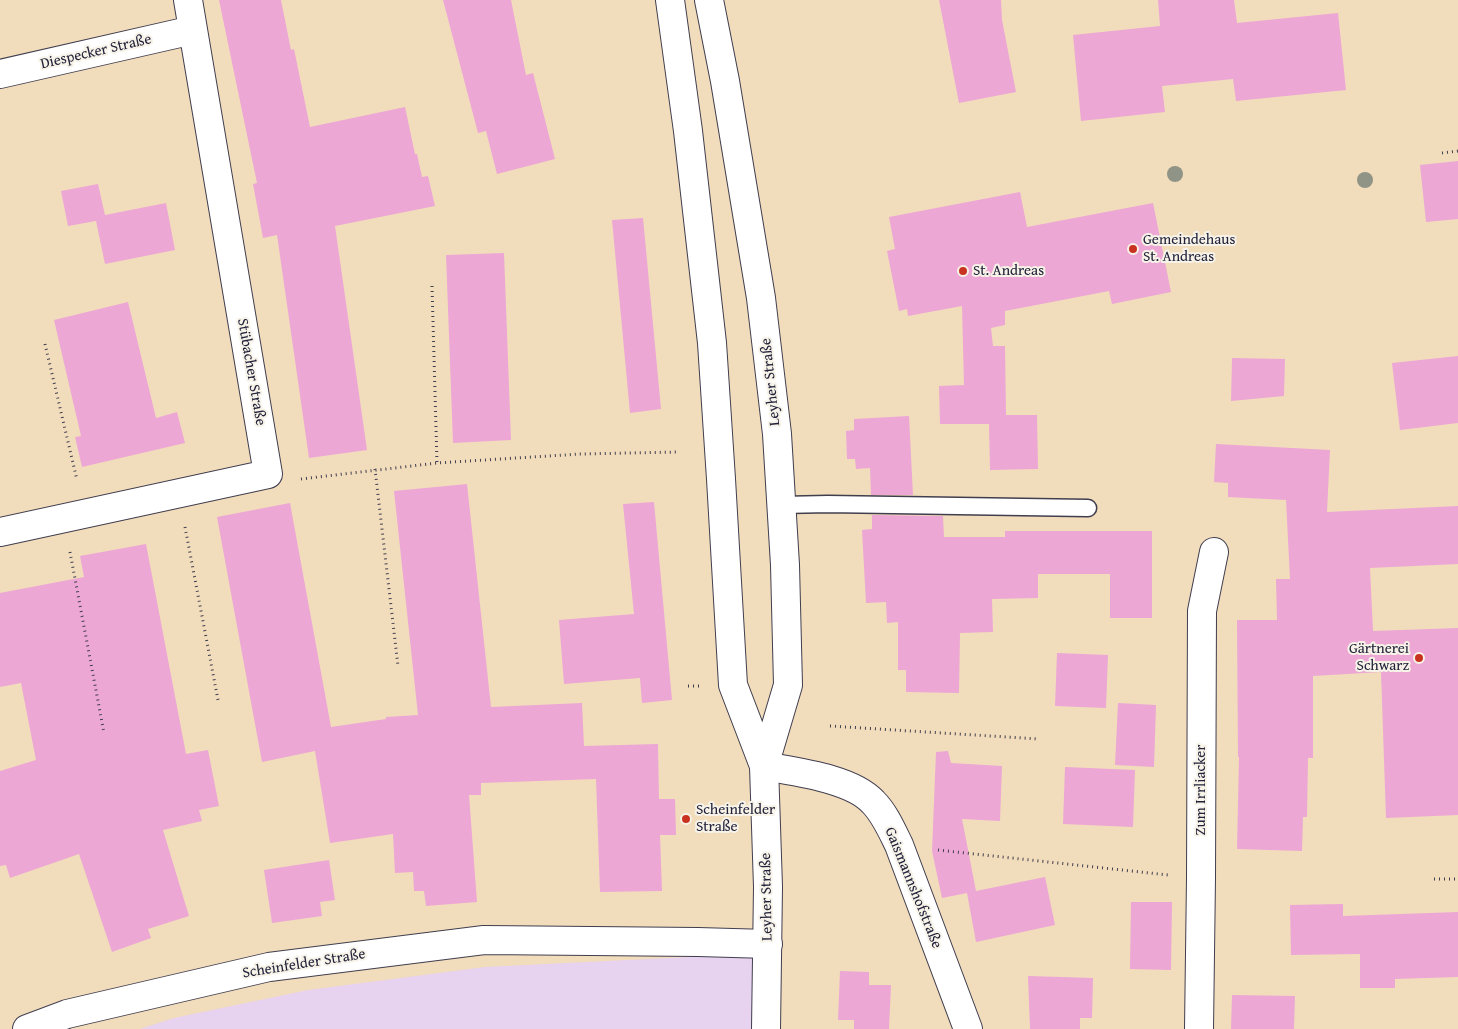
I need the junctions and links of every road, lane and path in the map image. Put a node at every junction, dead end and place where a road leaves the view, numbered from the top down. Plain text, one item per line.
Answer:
1 (188, 0) edge
2 (670, 0) edge
3 (709, 0) edge
4 (193, 30) junction
5 (0, 74) edge
6 (1458, 151) edge
7 (1442, 153) dead end
8 (432, 286) dead end
9 (45, 344) dead end
10 (679, 452) dead end
11 (437, 463) junction
12 (375, 469) junction
13 (268, 474) junction
14 (179, 493) junction
15 (782, 504) junction
16 (1088, 508) dead end
17 (74, 516) junction
18 (0, 532) edge
19 (1214, 552) dead end
20 (398, 666) dead end
21 (218, 700) dead end
22 (830, 726) dead end
23 (104, 733) dead end
24 (1039, 739) dead end
25 (764, 766) junction
26 (899, 846) junction
27 (1201, 878) junction
28 (1458, 878) edge
29 (1434, 879) dead end
30 (768, 944) junction
31 (27, 1029) edge
32 (766, 1029) edge
33 (968, 1029) edge
34 (1199, 1029) edge

1 - 4 street, Stübacher Straße
2 - 25 street, Leyher Straße
3 - 15 street, Leyher Straße
4 - 5 street, Diespecker Straße
4 - 13 street, Stübacher Straße
6 - 7 path
8 - 11 path
9 - 17 path
10 - 11 path
11 - 12 path
12 - 13 path
12 - 20 path
13 - 14 street
14 - 17 street
14 - 21 path
15 - 16 lane
15 - 25 street, Leyher Straße
17 - 18 street
17 - 23 path
19 - 27 street, Zum Irrliacker
22 - 24 path
25 - 26 street, Gaismannshofstraße
25 - 30 street, Leyher Straße
26 - 27 path
26 - 33 street, Gaismannshofstraße
27 - 34 street, Zum Irrliacker
28 - 29 path
30 - 31 street, Scheinfelder Straße
30 - 32 street, Leyher Straße

